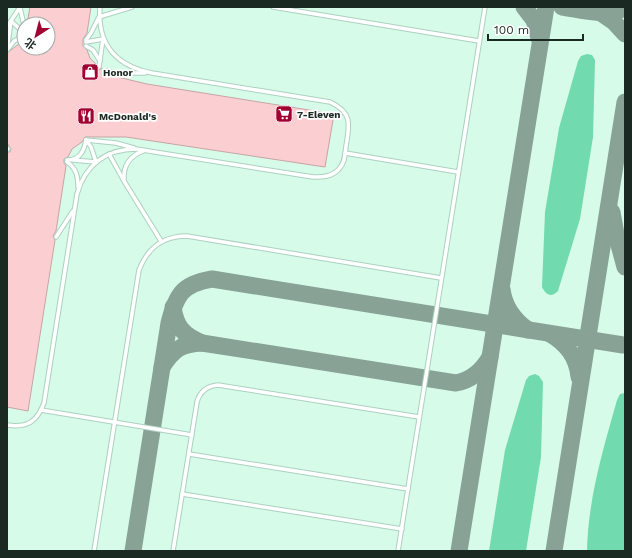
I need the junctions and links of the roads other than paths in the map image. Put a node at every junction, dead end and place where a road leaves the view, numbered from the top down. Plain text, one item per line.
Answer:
1 (19, 7) edge
2 (100, 7) edge
3 (132, 7) edge
4 (273, 7) edge
5 (484, 7) edge
6 (99, 17) junction
7 (11, 22) junction
8 (16, 26) edge
9 (7, 27) edge
10 (103, 39) junction
11 (16, 40) edge
12 (479, 41) junction
13 (86, 43) junction
14 (7, 50) edge
15 (100, 62) junction
16 (99, 67) dead end
17 (106, 71) dead end
18 (152, 73) junction
19 (86, 140) junction
20 (145, 150) junction
21 (345, 153) junction
22 (109, 154) junction
23 (68, 161) junction
24 (96, 162) junction
25 (458, 172) junction
26 (124, 181) junction
27 (77, 194) junction
28 (75, 208) junction
29 (56, 237) dead end
30 (161, 241) junction
31 (442, 278) junction
32 (41, 410) junction
33 (419, 417) junction
34 (114, 422) junction
35 (7, 425) edge
36 (192, 435) junction
37 (188, 454) junction
38 (408, 489) junction
39 (182, 494) junction
40 (402, 528) junction
41 (94, 551) edge
42 (173, 551) edge
43 (398, 551) edge

1 - 7 lane
2 - 6 lane
3 - 6 lane
4 - 12 lane
5 - 12 lane
6 - 10 lane
6 - 13 lane
7 - 8 lane
7 - 9 lane
7 - 14 lane
10 - 13 lane
10 - 15 lane
10 - 18 lane
11 - 14 lane
12 - 25 lane
13 - 15 lane
15 - 16 lane
17 - 18 lane
18 - 21 lane
19 - 20 lane
19 - 23 lane
19 - 24 lane
20 - 21 lane
20 - 22 lane
20 - 26 lane
21 - 25 lane
22 - 24 lane
22 - 26 lane
23 - 24 lane
23 - 27 lane
24 - 27 lane
25 - 31 lane
26 - 30 lane
27 - 28 lane
28 - 29 lane
28 - 32 lane
30 - 31 lane
30 - 34 lane
31 - 33 lane
32 - 34 lane
32 - 35 lane
33 - 36 lane
33 - 38 lane
34 - 36 lane
34 - 41 lane
36 - 37 lane
37 - 38 lane
37 - 39 lane
38 - 40 lane
39 - 40 lane
39 - 42 lane
40 - 43 lane

